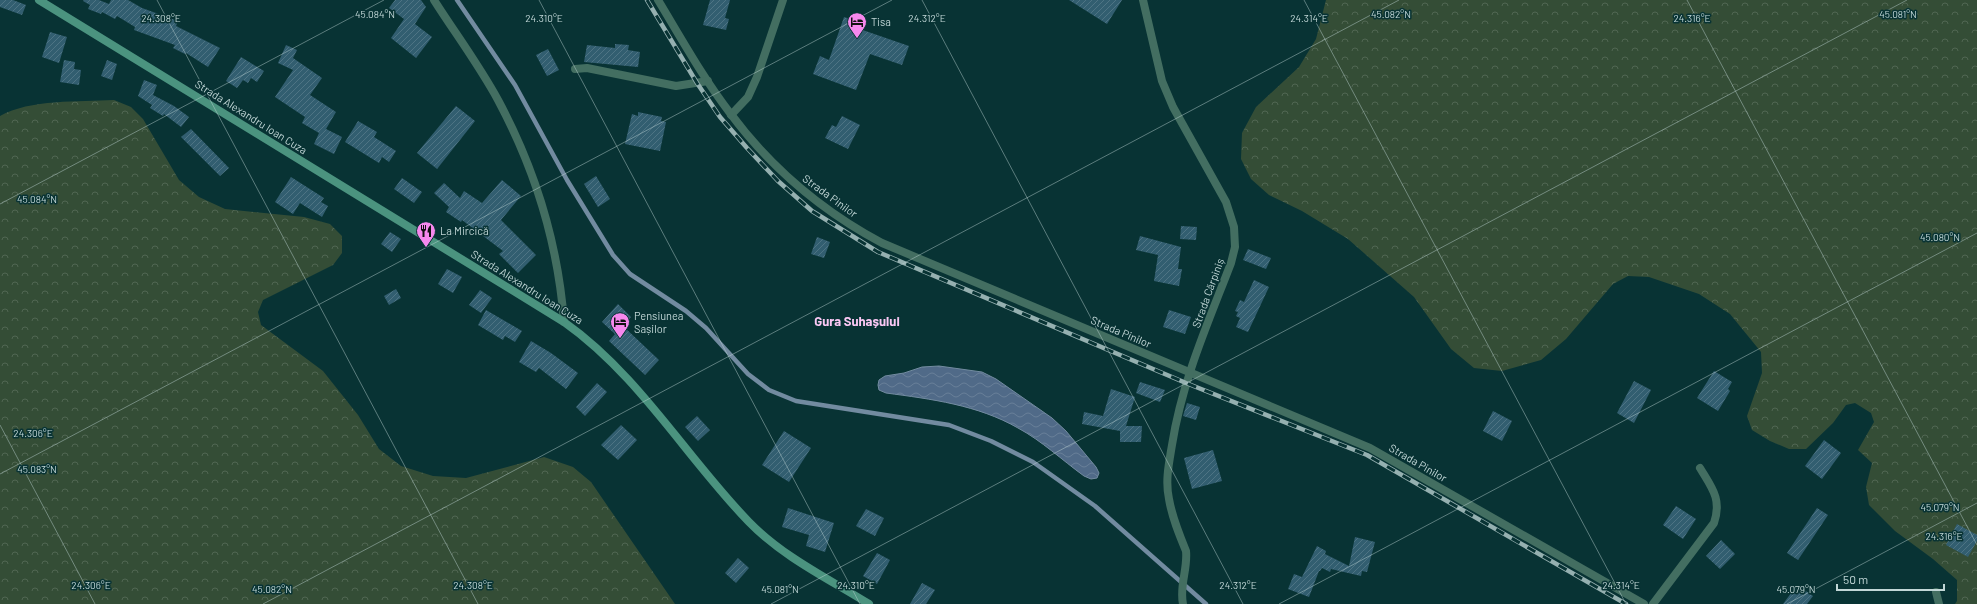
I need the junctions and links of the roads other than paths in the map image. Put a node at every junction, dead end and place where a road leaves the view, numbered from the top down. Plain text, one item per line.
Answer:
1 (39, 0) edge
2 (434, 0) edge
3 (658, 0) edge
4 (783, 0) edge
5 (1143, 0) edge
6 (575, 69) dead end
7 (708, 81) junction
8 (731, 115) junction
9 (564, 322) junction
10 (1189, 373) junction
11 (1700, 468) dead end
12 (1936, 592) dead end
13 (869, 604) edge
14 (1183, 604) edge
15 (1644, 604) edge
16 (1653, 604) edge
17 (1939, 604) edge

1 - 9 main road, Strada Alexandru Ioan Cuza
2 - 9 street
3 - 7 street, Strada Pinilor
4 - 8 street
5 - 10 street, Strada Cărpiniș
6 - 7 street
7 - 8 street, Strada Pinilor
8 - 10 street, Strada Pinilor
9 - 13 main road, Strada Alexandru Ioan Cuza
10 - 14 street, Strada Cărpiniș
10 - 15 street, Strada Pinilor
11 - 16 street
12 - 17 street

